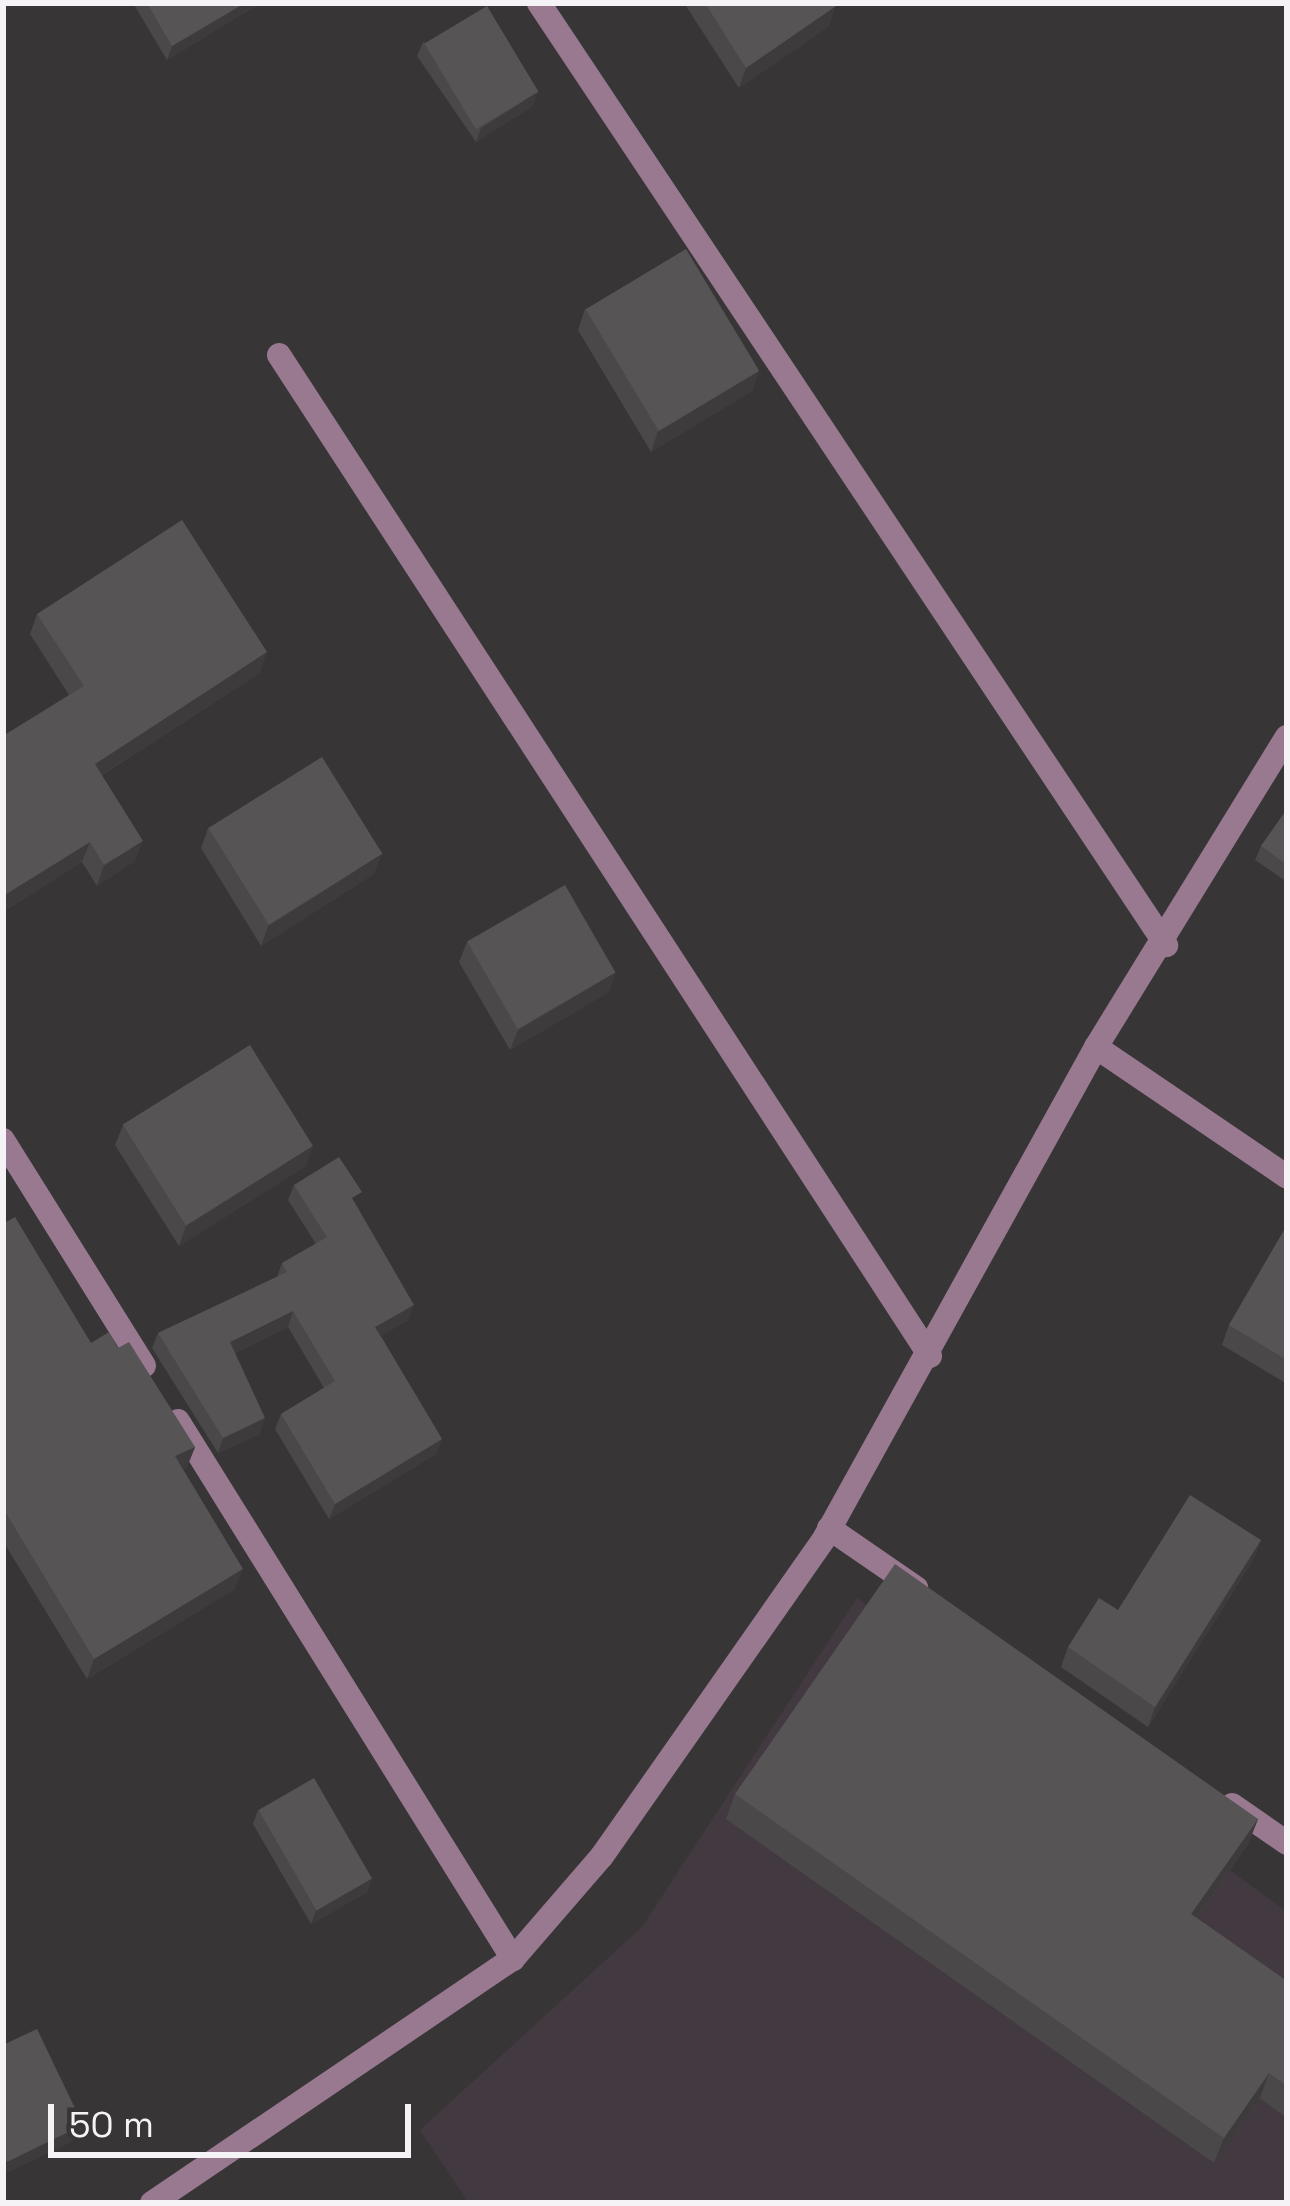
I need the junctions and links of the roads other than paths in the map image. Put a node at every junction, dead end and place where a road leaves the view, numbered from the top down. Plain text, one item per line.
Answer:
1 (539, 3) edge
2 (279, 355) dead end
3 (1287, 737) edge
4 (1166, 945) junction
5 (1096, 1047) junction
6 (3, 1140) edge
7 (1287, 1177) edge
8 (930, 1356) junction
9 (830, 1528) junction
10 (944, 1607) edge
11 (1211, 1791) edge
12 (1287, 1844) edge
13 (513, 1959) junction
14 (152, 2203) edge

1 - 4 street
2 - 8 street
3 - 4 street
4 - 5 street
5 - 7 street
5 - 8 street
6 - 13 street
8 - 9 street
9 - 10 street
9 - 13 street
11 - 12 street
13 - 14 street

